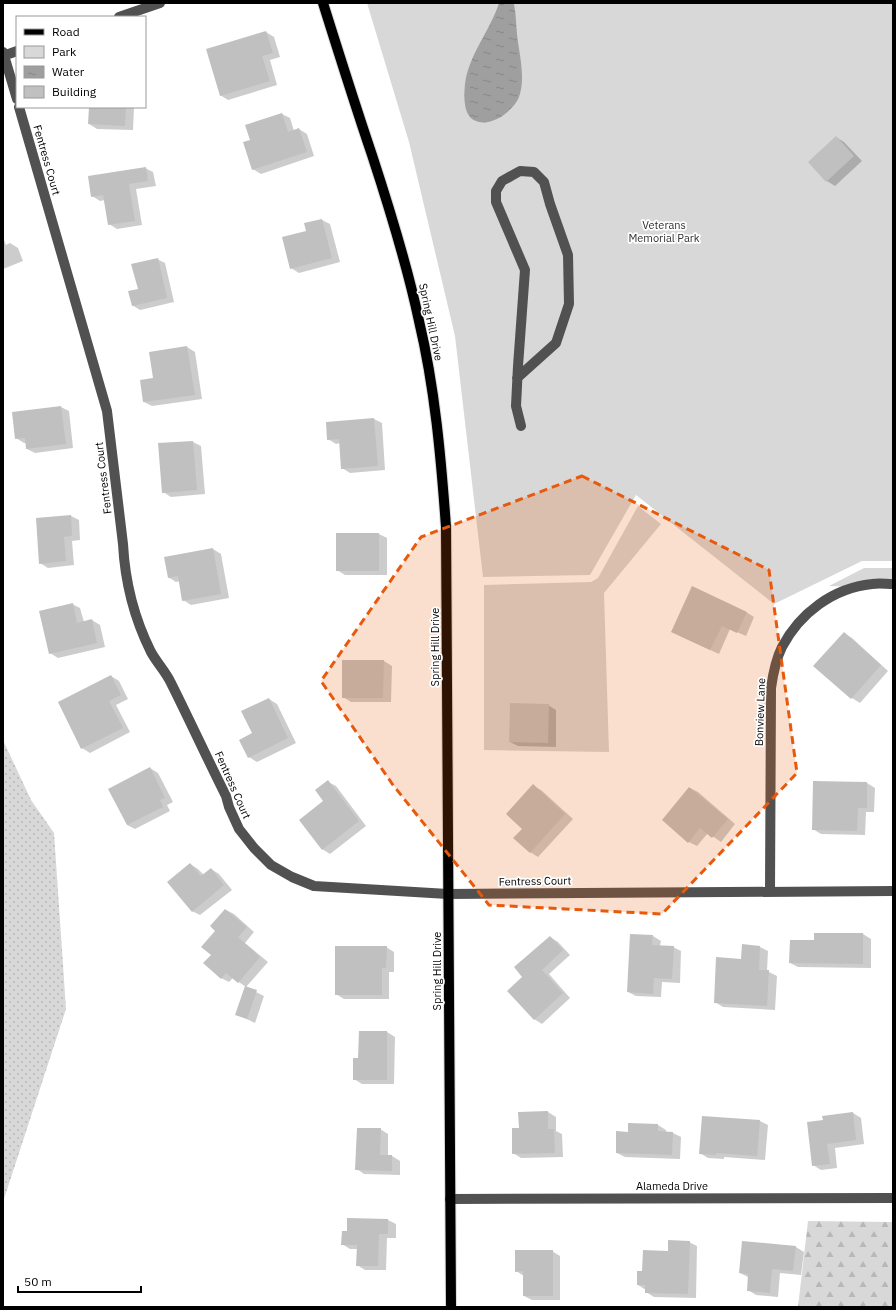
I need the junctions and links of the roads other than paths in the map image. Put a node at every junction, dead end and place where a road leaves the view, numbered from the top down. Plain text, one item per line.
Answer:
1 (160, 3) edge
2 (323, 3) edge
3 (122, 16) edge
4 (16, 51) edge
5 (3, 54) edge
6 (16, 96) edge
7 (19, 108) edge
8 (517, 378) junction
9 (521, 426) dead end
10 (893, 584) edge
11 (770, 891) junction
12 (893, 891) edge
13 (448, 894) junction
14 (893, 1198) edge
15 (450, 1199) junction
16 (451, 1307) edge

1 - 3 street
2 - 13 main road, Spring Hill Drive
4 - 5 street
5 - 6 street
7 - 13 street, Fentress Court
8 - 8 street
8 - 9 street
10 - 11 street, Bonview Lane
11 - 12 street, Fentress Court
11 - 13 street, Fentress Court
13 - 15 main road, Spring Hill Drive
14 - 15 street, Alameda Drive
15 - 16 main road, Spring Hill Drive

